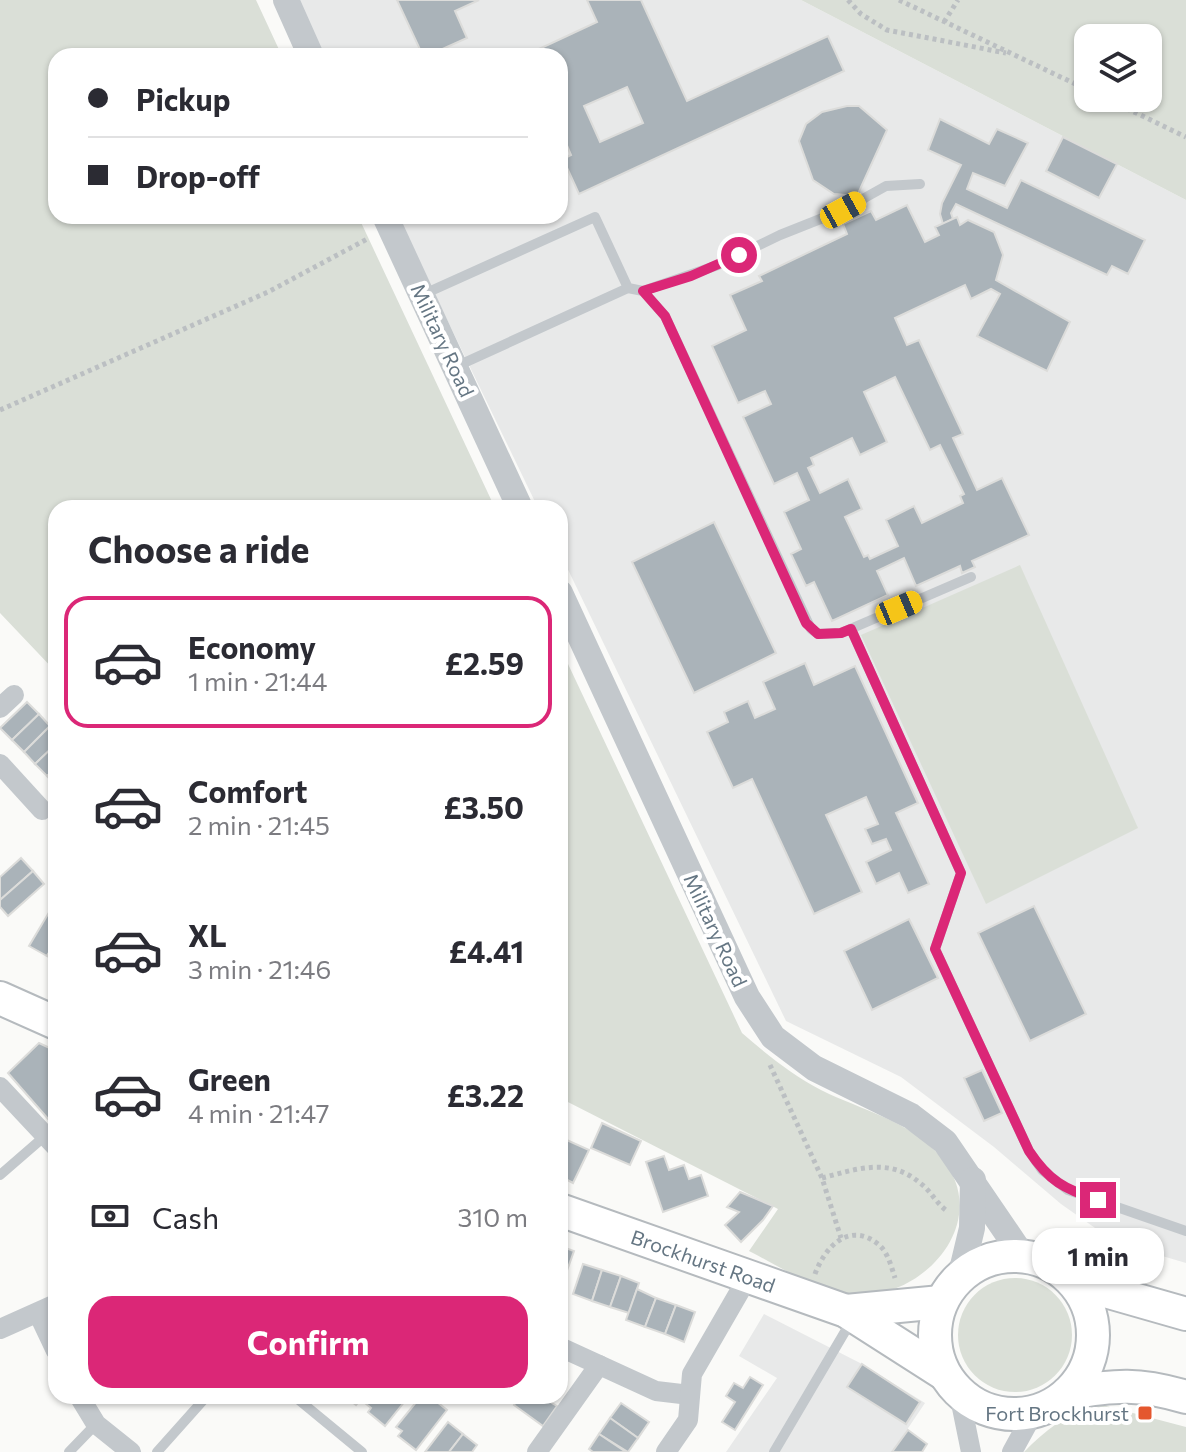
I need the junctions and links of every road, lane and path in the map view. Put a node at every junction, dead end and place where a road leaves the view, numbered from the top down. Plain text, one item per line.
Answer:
1 (286, 0) edge
2 (848, 0) edge
3 (899, 0) edge
4 (958, 0) edge
5 (944, 22) junction
6 (307, 48) edge
7 (1013, 55) junction
8 (1074, 83) edge
9 (1134, 112) edge
10 (1186, 137) edge
11 (920, 184) dead end
12 (383, 224) edge
13 (389, 224) edge
14 (628, 288) junction
15 (643, 291) junction
16 (422, 295) junction
17 (455, 367) junction
18 (0, 410) edge
19 (516, 500) edge
20 (971, 577) dead end
21 (568, 610) edge
22 (851, 629) junction
23 (0, 764) edge
24 (42, 810) dead end
25 (0, 998) edge
26 (48, 1019) edge
27 (773, 1037) junction
28 (0, 1087) edge
29 (48, 1139) edge
30 (48, 1144) edge
31 (0, 1175) edge
32 (822, 1178) junction
33 (973, 1180) junction
34 (568, 1213) edge
35 (972, 1228) junction
36 (1186, 1231) edge
37 (841, 1238) junction
38 (1022, 1255) junction
39 (961, 1274) junction
40 (748, 1277) junction
41 (1074, 1282) junction
42 (808, 1298) junction
43 (941, 1302) junction
44 (905, 1305) junction
45 (47, 1308) edge
46 (850, 1314) junction
47 (1186, 1314) edge
48 (0, 1329) edge
49 (568, 1351) edge
50 (599, 1365) junction
51 (951, 1383) junction
52 (1068, 1393) junction
53 (690, 1395) junction
54 (1186, 1397) edge
55 (84, 1404) edge
56 (200, 1404) edge
57 (303, 1404) edge
58 (1034, 1412) junction
59 (96, 1424) junction
60 (69, 1452) edge
61 (131, 1452) edge
62 (157, 1452) edge
63 (362, 1452) edge
64 (537, 1452) edge
65 (666, 1452) edge
66 (774, 1452) edge
67 (971, 1452) edge
68 (1012, 1452) edge

1 - 6 street
2 - 7 path
3 - 5 path
4 - 5 path
5 - 7 path
7 - 8 path
9 - 10 path
11 - 15 lane
12 - 18 path
13 - 16 street, Military Road
14 - 15 lane
14 - 16 lane
14 - 17 lane
15 - 22 lane
16 - 17 street, Military Road
17 - 19 street, Military Road
20 - 22 lane
21 - 27 street, Military Road
22 - 36 lane
23 - 24 street
25 - 26 main road
27 - 32 path
27 - 33 street, Military Road
28 - 29 street
30 - 31 lane
32 - 35 path
32 - 37 path
33 - 35 street
33 - 38 street, Military Road
34 - 40 main road, Brockhurst Road
35 - 39 street
37 - 42 path
37 - 44 path
38 - 39 main road
38 - 41 main road
39 - 43 main road
40 - 42 main road, Brockhurst Road
40 - 53 street
41 - 47 main road
41 - 52 main road
42 - 46 main road, Brockhurst Road
43 - 44 main road, Brockhurst Road
43 - 51 main road
44 - 46 main road, Brockhurst Road
45 - 48 street
46 - 51 main road, Brockhurst Road
46 - 66 lane
49 - 50 street
50 - 53 street
50 - 64 street
51 - 58 main road
51 - 67 street
52 - 54 main road
52 - 58 main road
53 - 65 street
55 - 59 street
56 - 62 lane
57 - 63 lane
58 - 68 street
59 - 60 lane
59 - 61 street

